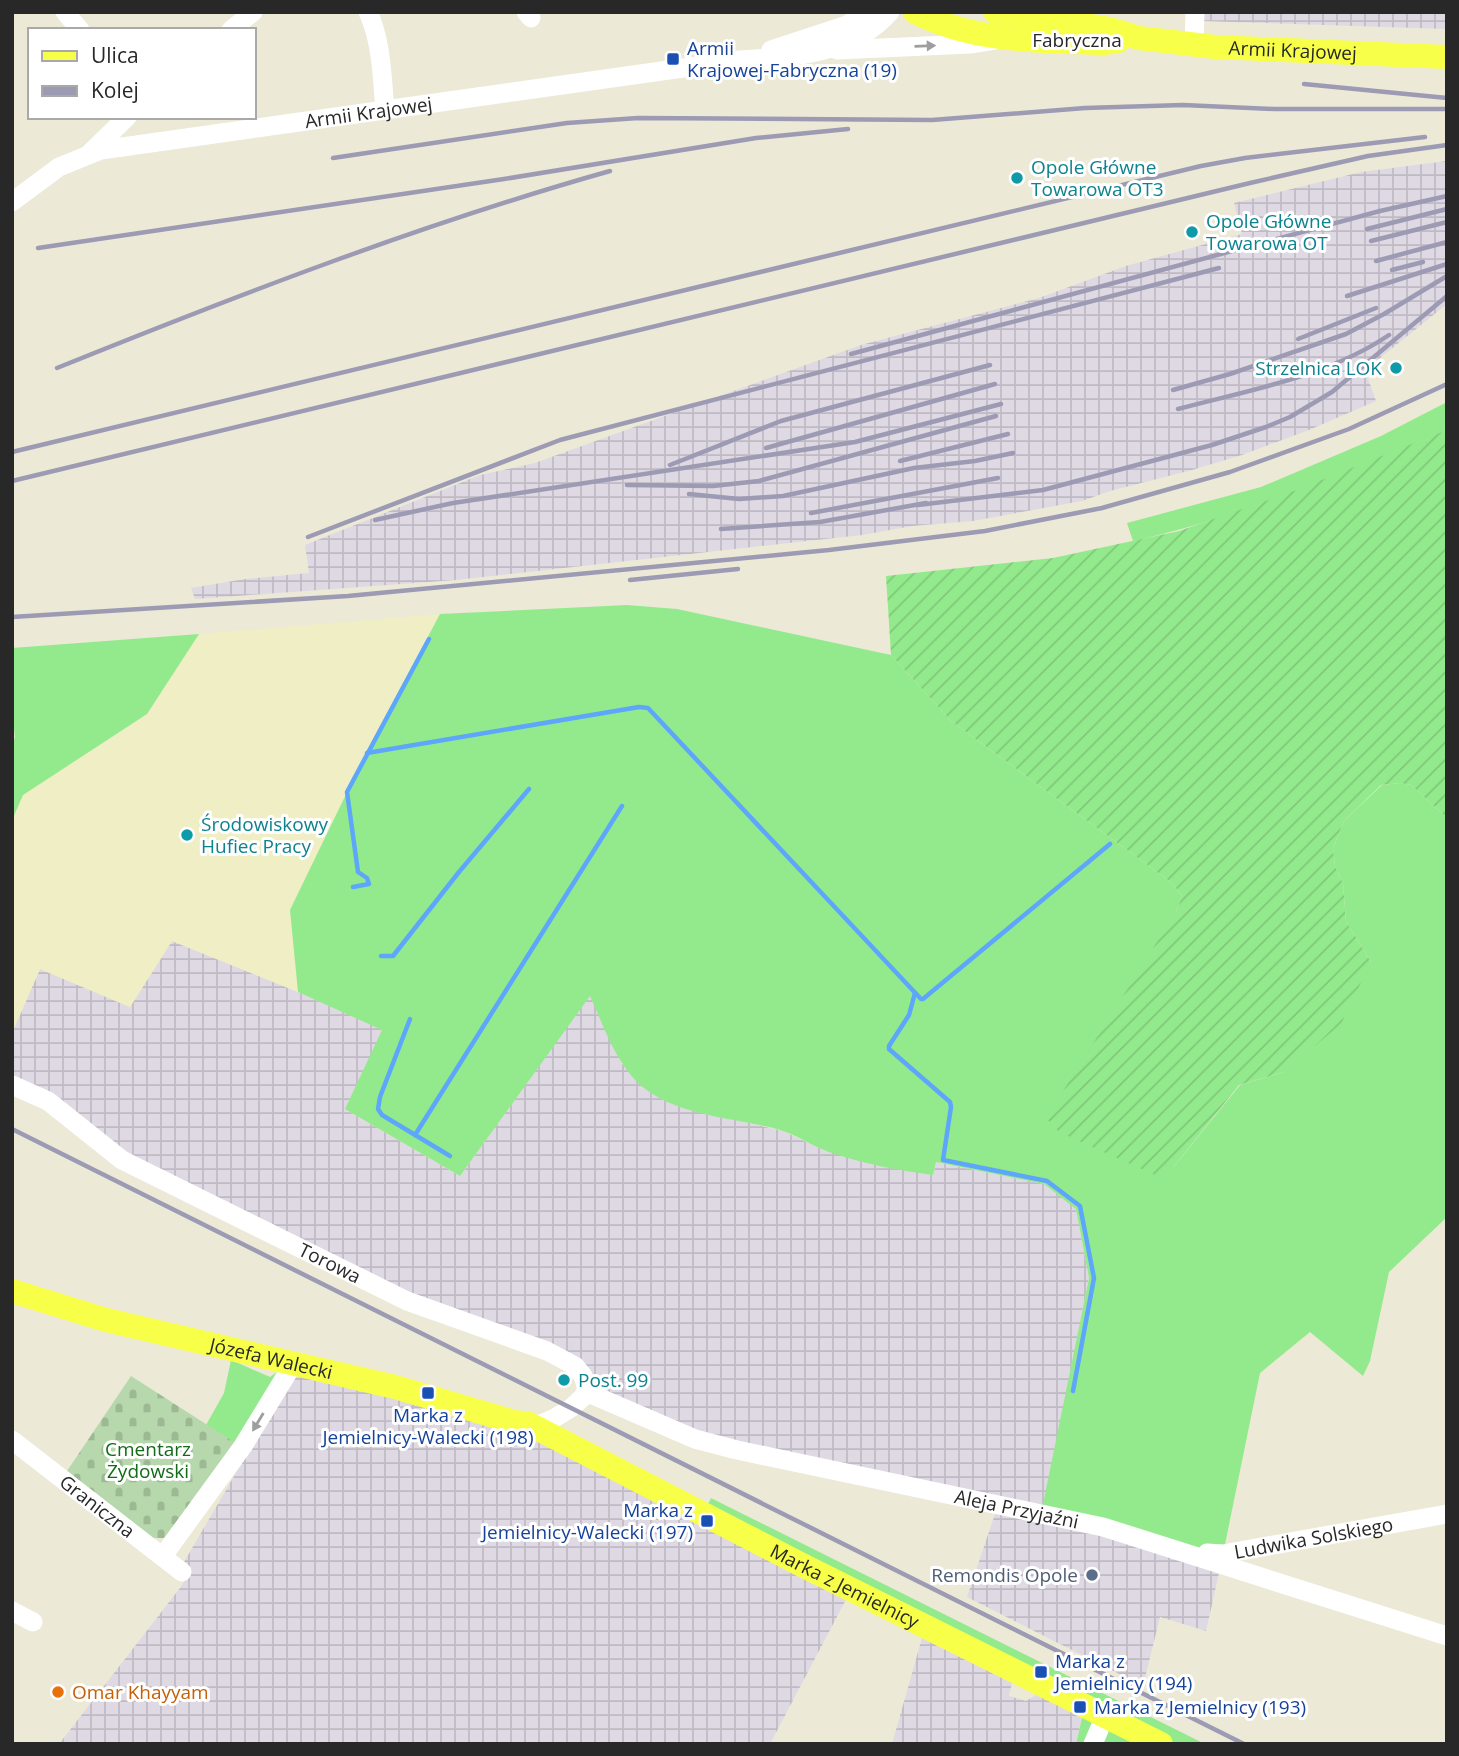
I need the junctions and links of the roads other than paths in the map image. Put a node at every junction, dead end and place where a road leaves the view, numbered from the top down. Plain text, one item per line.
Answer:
1 (65, 12) edge
2 (244, 12) edge
3 (253, 12) edge
4 (368, 12) edge
5 (843, 12) edge
6 (867, 12) edge
7 (890, 12) edge
8 (915, 12) edge
9 (995, 12) edge
10 (1195, 12) edge
11 (78, 28) edge
12 (232, 28) edge
13 (233, 28) edge
14 (1139, 38) junction
15 (1004, 39) junction
16 (829, 41) junction
17 (1194, 45) junction
18 (1446, 56) edge
19 (385, 110) junction
20 (125, 119) edge
21 (90, 153) junction
22 (12, 202) edge
23 (12, 1086) edge
24 (12, 1291) edge
25 (293, 1364) junction
26 (586, 1392) junction
27 (529, 1424) junction
28 (12, 1440) edge
29 (1447, 1514) edge
30 (1180, 1551) junction
31 (163, 1556) junction
32 (182, 1572) dead end
33 (12, 1611) edge
34 (33, 1622) dead end
35 (1447, 1636) edge
36 (1105, 1716) junction
37 (1093, 1744) edge
38 (1161, 1744) edge

1 - 11 street
2 - 12 street
3 - 13 street
4 - 19 street
5 - 16 street
6 - 16 street, Armii Krajowej
7 - 16 street, Armii Krajowej
8 - 15 main road, Fabryczna
9 - 14 main road, Fabryczna
10 - 17 street
14 - 15 main road, Fabryczna
14 - 17 main road, Armii Krajowej
16 -> 15 street
16 - 19 street, Armii Krajowej
17 - 18 main road, Armii Krajowej
19 - 21 street, Armii Krajowej
20 - 21 street
21 - 22 street, Armii Krajowej
23 - 26 street, Torowa
24 - 25 main road, Józefa Walecki
25 - 27 main road, Józefa Walecki
25 -> 31 street
26 - 27 street
26 - 30 street, Aleja Przyjaźni
27 - 36 main road, Marka z Jemielnicy
28 - 31 street, Graniczna
29 - 30 street, Ludwika Solskiego
30 - 35 street, Aleja Przyjaźni
31 - 32 street, Graniczna
33 - 34 street
36 - 37 street
36 - 38 main road, Marka z Jemielnicy

